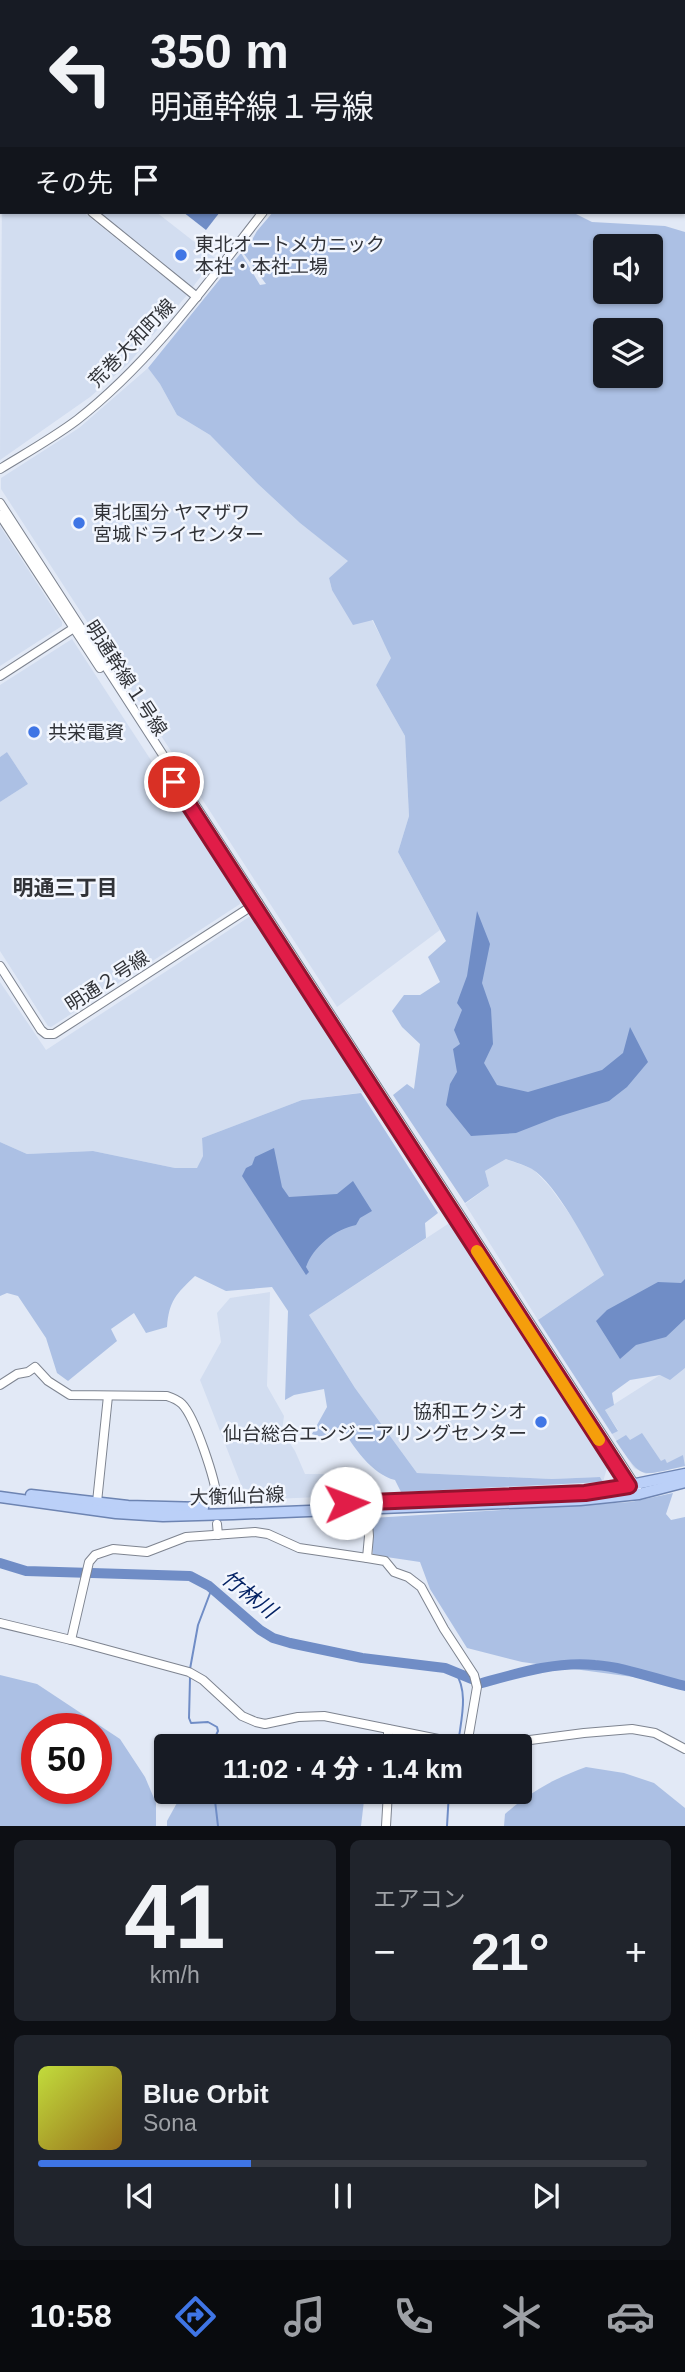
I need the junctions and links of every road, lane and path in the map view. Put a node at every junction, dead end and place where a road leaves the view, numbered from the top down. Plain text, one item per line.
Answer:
1 (94, 214) edge
2 (261, 214) edge
3 (197, 297) junction
4 (0, 469) edge
5 (0, 503) edge
6 (0, 515) edge
7 (77, 626) junction
8 (0, 676) edge
9 (256, 903) junction
10 (0, 967) edge
11 (0, 1385) edge
12 (108, 1396) junction
13 (685, 1474) edge
14 (685, 1482) edge
15 (634, 1490) junction
16 (0, 1491) edge
17 (0, 1497) edge
18 (216, 1500) dead end
19 (97, 1502) junction
20 (367, 1510) junction
21 (218, 1524) dead end
22 (218, 1535) junction
23 (367, 1559) junction
24 (0, 1623) edge
25 (71, 1640) junction
26 (388, 1729) junction
27 (388, 1734) edge
28 (412, 1734) edge
29 (471, 1734) edge
30 (532, 1739) edge
31 (685, 1749) edge
32 (387, 1804) edge
33 (386, 1826) edge

1 - 3 street
2 - 3 street, 荒巻大和町線
3 - 4 street, 荒巻大和町線
5 - 7 street
6 - 7 street, 明通幹線１号線
7 - 8 street
7 - 9 street, 明通幹線１号線
9 - 10 street, 明通２号線
9 - 15 street, 明通幹線１号線
11 - 12 street
12 - 18 street
12 - 19 street
13 - 15 main road, 大衡仙台線
14 - 15 main road, 大衡仙台線
15 - 19 main road, 大衡仙台線
15 - 20 main road, 大衡仙台線
16 - 19 main road, 大衡仙台線
17 - 20 main road, 大衡仙台線
20 - 23 street
21 - 22 street
22 - 23 street
22 - 25 street
23 - 29 street
24 - 25 street
25 - 26 street
26 - 27 street
26 - 28 street
30 - 31 street
32 - 33 street

